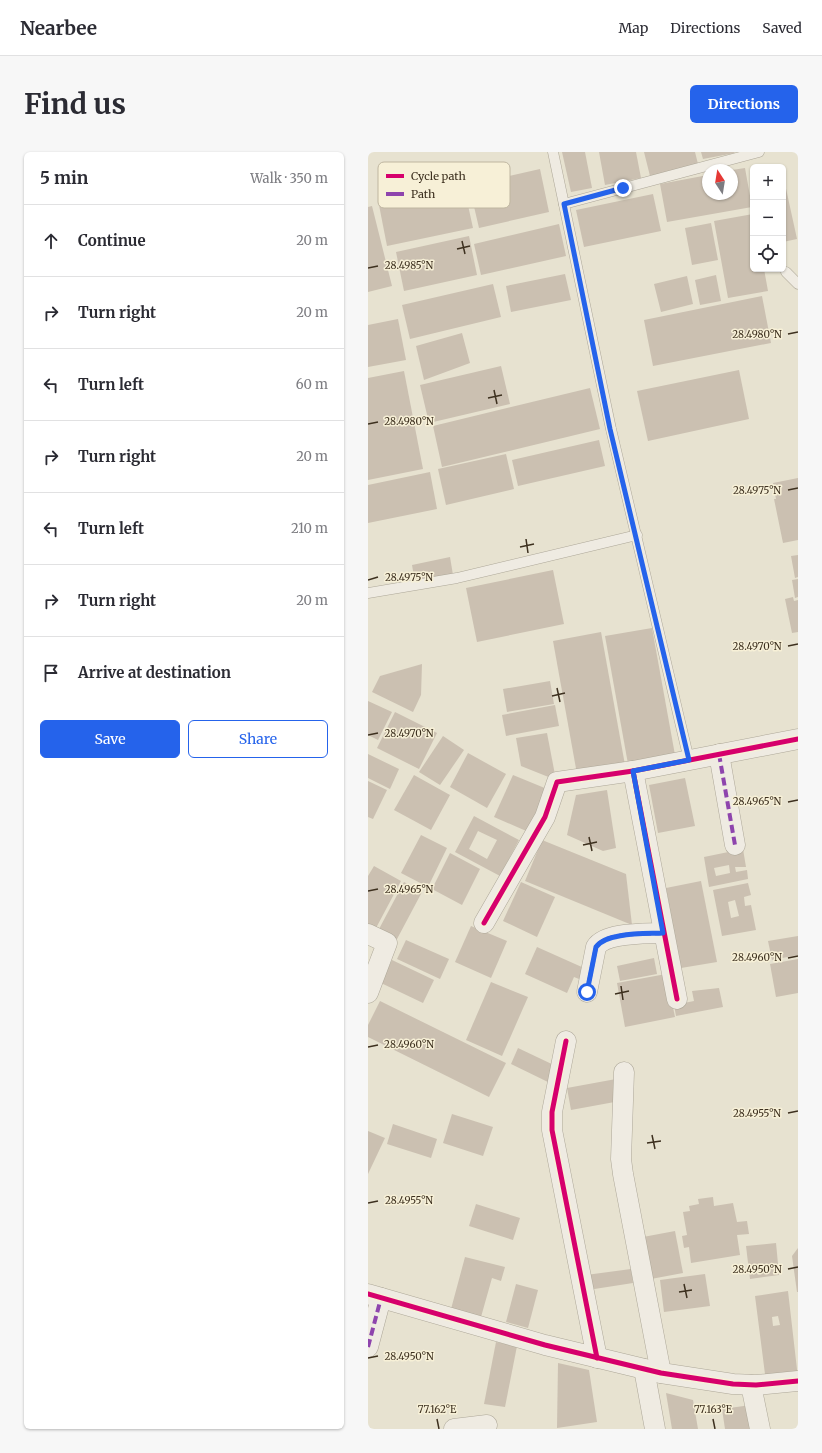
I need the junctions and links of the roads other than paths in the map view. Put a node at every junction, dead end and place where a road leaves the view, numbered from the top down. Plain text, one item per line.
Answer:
1 (553, 152) edge
2 (759, 152) edge
3 (564, 204) junction
4 (786, 272) dead end
5 (798, 284) edge
6 (637, 535) junction
7 (368, 593) edge
8 (798, 739) edge
9 (719, 754) junction
10 (689, 760) junction
11 (633, 771) junction
12 (735, 845) dead end
13 (484, 923) dead end
14 (663, 933) junction
15 (368, 934) edge
16 (587, 992) dead end
17 (368, 993) edge
18 (677, 999) dead end
19 (566, 1041) dead end
20 (624, 1072) dead end
21 (375, 1296) edge
22 (368, 1347) edge
23 (597, 1358) junction
24 (652, 1371) junction
25 (798, 1381) edge
26 (751, 1385) junction
27 (487, 1425) dead end
28 (454, 1429) edge
29 (655, 1429) edge
30 (760, 1429) edge

1 - 3 lane
2 - 3 lane
3 - 6 lane
4 - 5 lane
6 - 7 lane
6 - 10 lane
8 - 9 street
9 - 10 street
9 - 12 street
10 - 11 street
11 - 13 street
11 - 14 street
14 - 16 street
14 - 18 street
15 - 17 street
19 - 23 street
20 - 24 street
21 - 22 street
21 - 23 street
23 - 24 street
24 - 26 street
24 - 29 street
25 - 26 street
26 - 30 street
27 - 28 street

